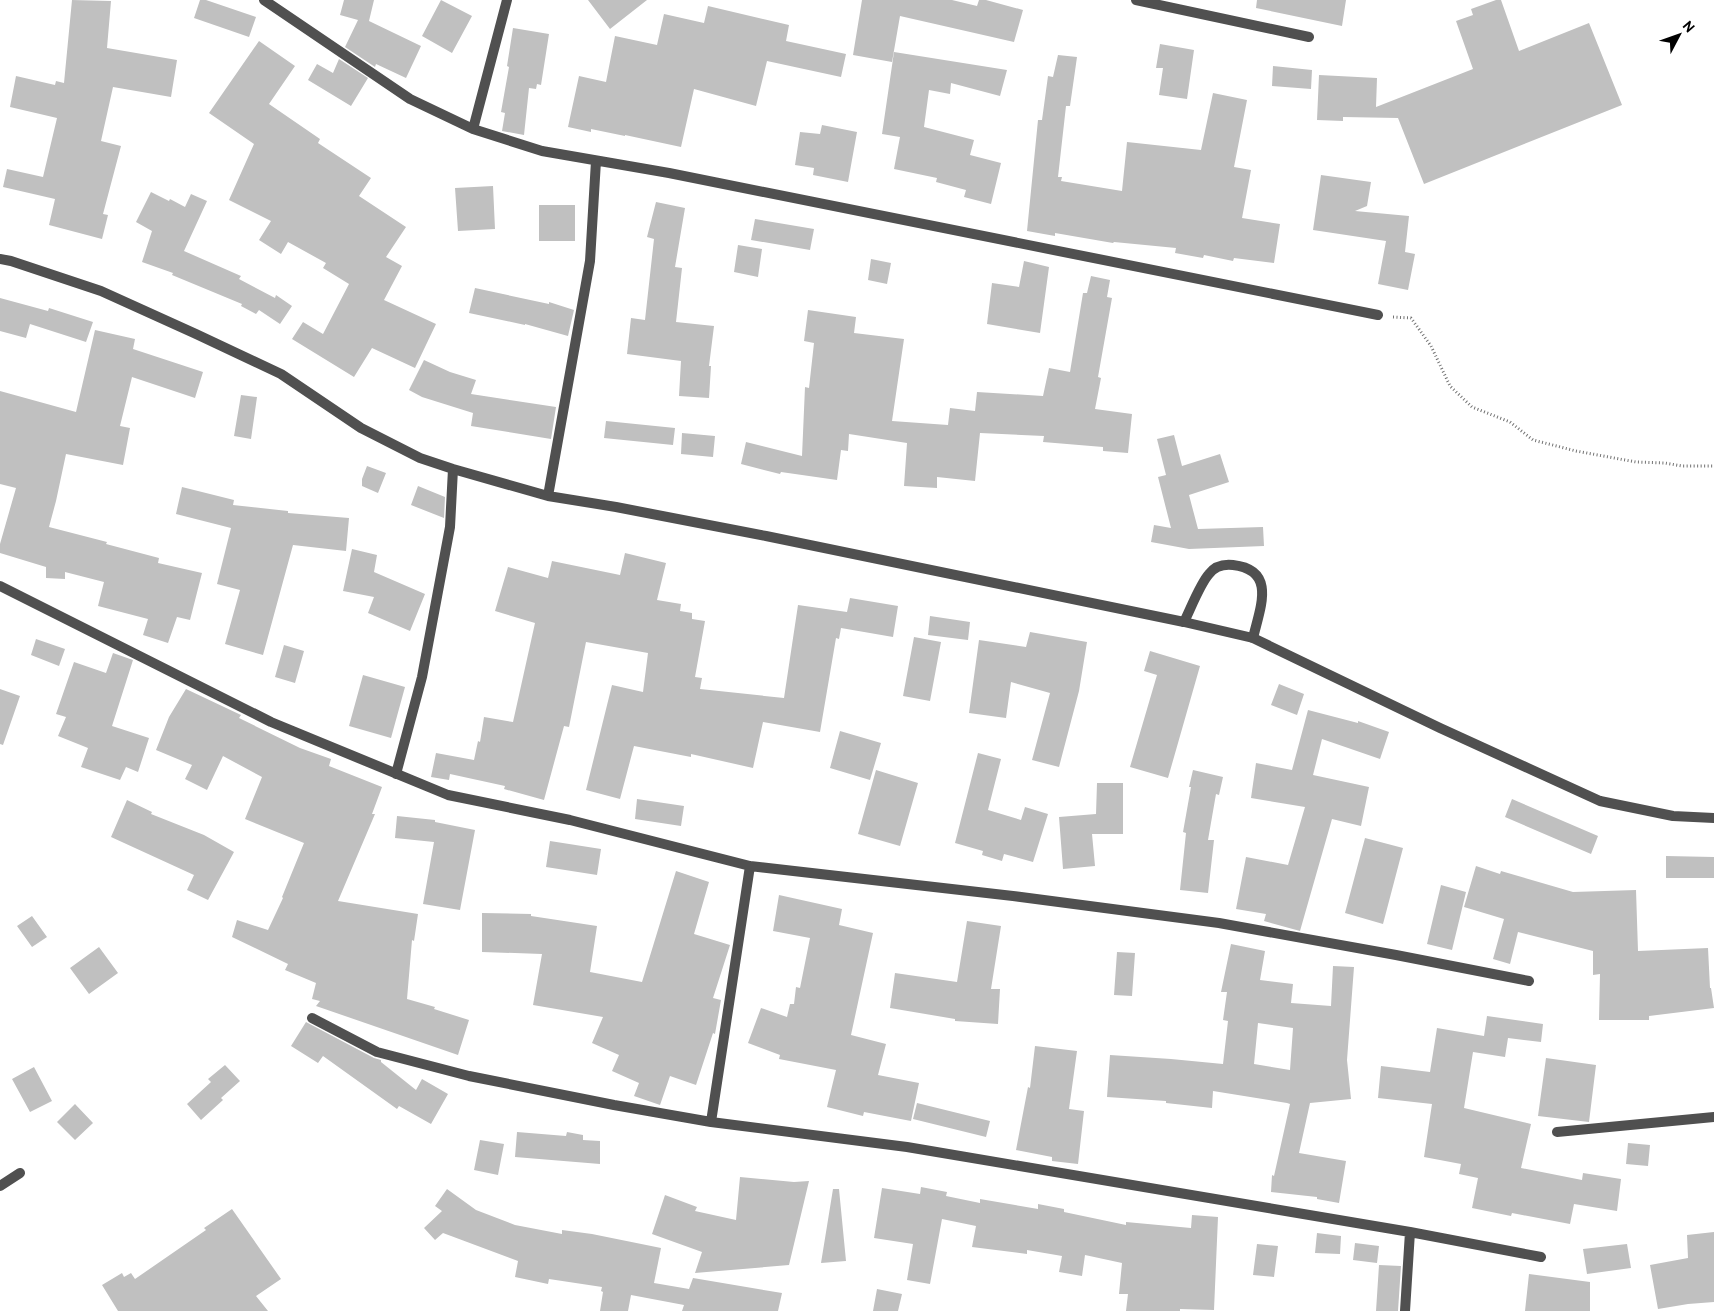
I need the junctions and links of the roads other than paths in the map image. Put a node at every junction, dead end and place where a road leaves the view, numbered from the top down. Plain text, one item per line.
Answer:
1 (264, 0) edge
2 (507, 0) edge
3 (1136, 0) edge
4 (1309, 36) dead end
5 (472, 128) junction
6 (596, 160) junction
7 (0, 259) edge
8 (1378, 315) road end
9 (453, 469) junction
10 (548, 496) junction
11 (0, 586) edge
12 (1184, 622) junction
13 (1253, 638) junction
14 (396, 774) junction
15 (1714, 818) edge
16 (750, 866) junction
17 (1529, 982) dead end
18 (312, 1018) dead end
19 (1714, 1116) edge
20 (711, 1122) junction
21 (1558, 1132) dead end
22 (20, 1173) dead end
23 (0, 1186) edge
24 (1410, 1232) junction
25 (1541, 1257) dead end
26 (1405, 1311) edge

1 - 5 street
2 - 5 street
3 - 4 street
5 - 6 street
6 - 8 street
6 - 10 street
7 - 9 street
9 - 10 street
9 - 14 street
10 - 12 street
11 - 14 street
12 - 13 street
12 - 13 street
13 - 15 street
14 - 16 street
16 - 17 street
16 - 20 street
18 - 20 street
19 - 21 street
20 - 24 street
22 - 23 street
24 - 25 street
24 - 26 street

